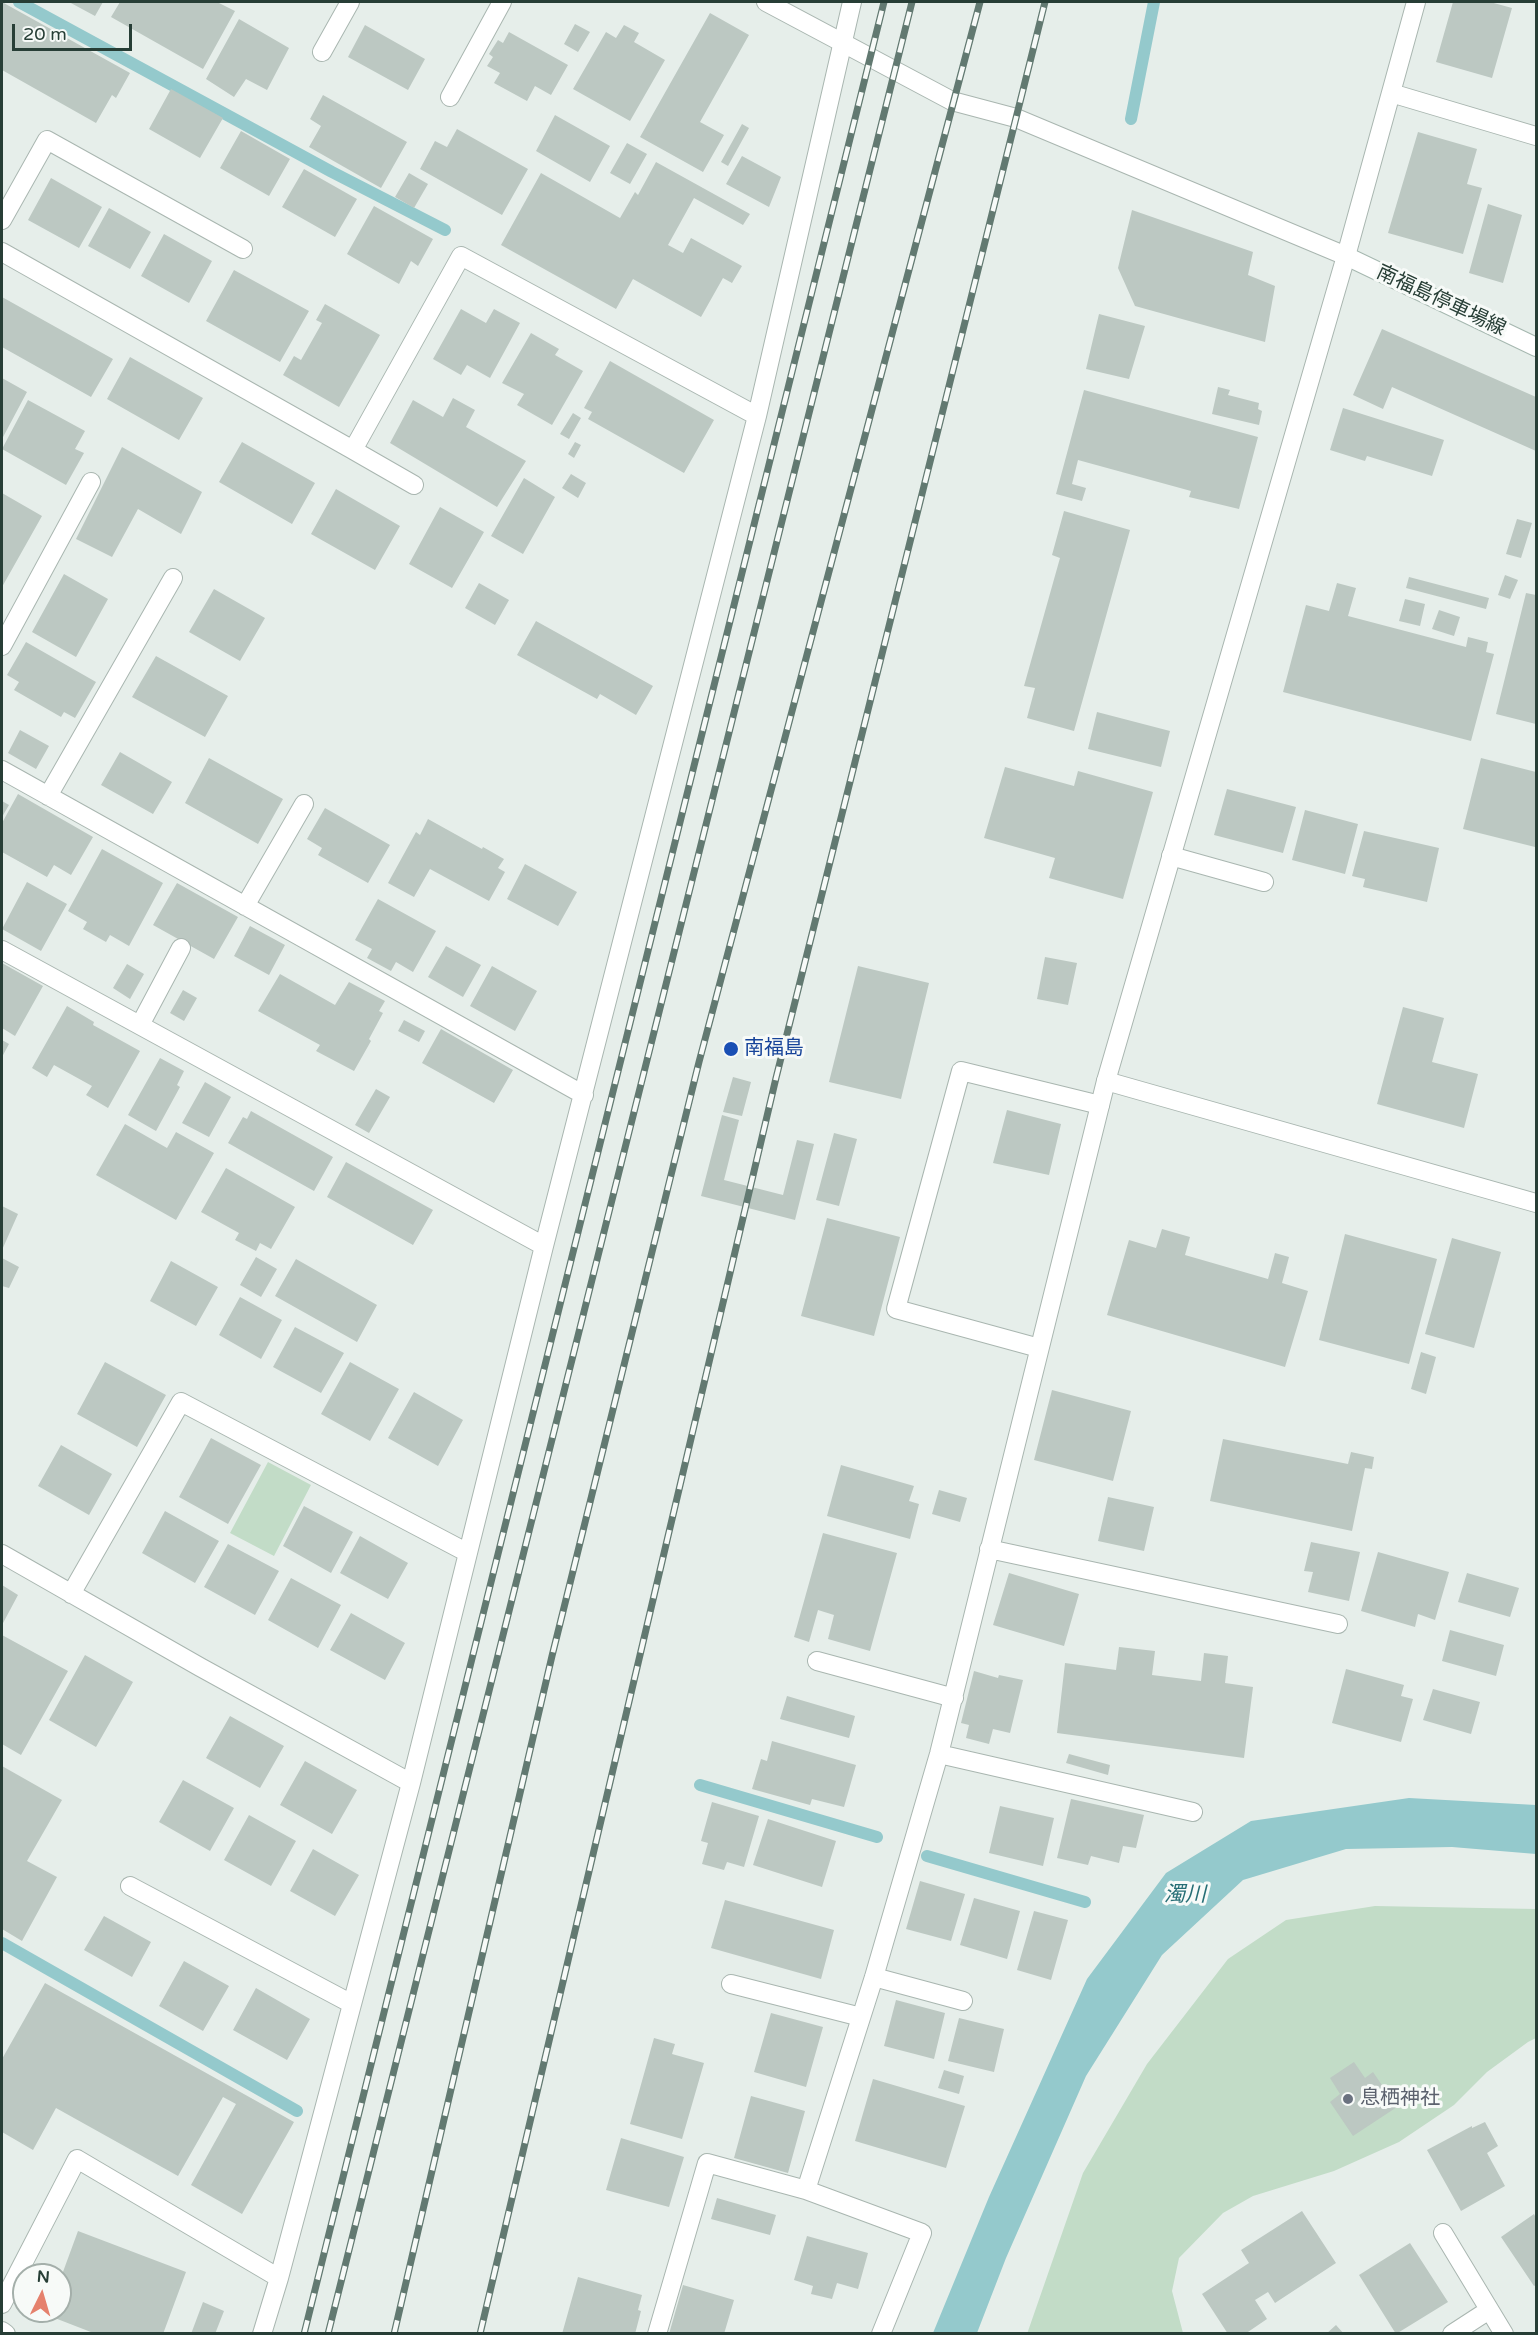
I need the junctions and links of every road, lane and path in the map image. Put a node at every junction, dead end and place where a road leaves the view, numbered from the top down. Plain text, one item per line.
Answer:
1 (350, 2) edge
2 (502, 2) edge
3 (766, 2) edge
4 (852, 2) edge
5 (1416, 2) edge
6 (842, 43) junction
7 (322, 52) dead end
8 (1391, 93) junction
9 (450, 97) dead end
10 (1536, 136) edge
11 (2, 220) edge
12 (243, 249) dead end
13 (2, 252) edge
14 (1346, 256) junction
15 (1536, 346) edge
16 (757, 416) junction
17 (353, 450) junction
18 (91, 482) dead end
19 (414, 485) dead end
20 (173, 578) dead end
21 (2, 646) edge
22 (2, 770) edge
23 (48, 796) junction
24 (304, 804) dead end
25 (1172, 856) junction
26 (1264, 882) dead end
27 (245, 906) junction
28 (181, 948) dead end
29 (2, 950) edge
30 (140, 1025) junction
31 (1106, 1081) junction
32 (584, 1095) junction
33 (1100, 1105) junction
34 (1536, 1203) edge
35 (544, 1246) junction
36 (1039, 1348) junction
37 (988, 1549) junction
38 (468, 1552) junction
39 (2, 1554) edge
40 (71, 1594) junction
41 (1338, 1624) dead end
42 (817, 1661) dead end
43 (954, 1698) junction
44 (939, 1754) junction
45 (411, 1783) junction
46 (1193, 1812) dead end
47 (130, 1886) dead end
48 (874, 1977) junction
49 (731, 1984) dead end
50 (963, 2001) dead end
51 (352, 2004) junction
52 (861, 2017) junction
53 (806, 2190) junction
54 (1443, 2233) dead end
55 (279, 2278) junction
56 (2, 2304) edge
57 (1489, 2310) junction
58 (2, 2331) edge
59 (6, 2334) edge
60 (262, 2334) edge
61 (657, 2334) edge
62 (881, 2334) edge
63 (1452, 2334) edge
64 (1504, 2334) edge

1 - 7 street
2 - 9 street
3 - 6 street, 南福島停車場線
4 - 6 street
5 - 8 street
6 - 14 street, 南福島停車場線
6 - 16 street
8 - 10 street
8 - 14 street
11 - 12 street
13 - 17 street
14 - 15 street, 南福島停車場線
14 - 25 street
16 - 17 street
16 - 32 street
17 - 19 street
18 - 21 street
20 - 23 street
22 - 23 street
23 - 27 street
24 - 27 street
25 - 26 street
25 - 31 street
27 - 32 street
28 - 30 street
29 - 30 street
30 - 35 street
31 - 33 street
31 - 34 street
32 - 35 street
33 - 36 street
33 - 36 street
35 - 38 street
36 - 37 street
37 - 41 street
37 - 43 street
38 - 40 street
38 - 45 street
39 - 40 street
40 - 45 street
42 - 43 street
43 - 44 street
44 - 46 street
44 - 48 street
45 - 51 street
47 - 51 street
48 - 50 street
48 - 52 street
49 - 52 street
51 - 55 street
52 - 53 street
53 - 61 street
53 - 62 street
54 - 57 street
55 - 56 street
55 - 60 street
57 - 63 street
57 - 64 street
58 - 59 street

